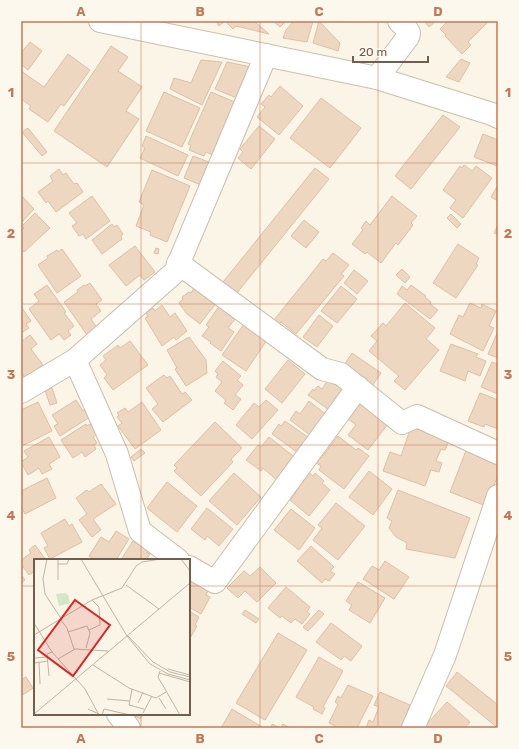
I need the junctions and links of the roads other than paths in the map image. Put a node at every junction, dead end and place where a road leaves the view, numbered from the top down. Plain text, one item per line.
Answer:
1 (100, 21) edge
2 (399, 21) edge
3 (266, 55) junction
4 (377, 78) junction
5 (498, 117) edge
6 (178, 263) junction
7 (75, 360) junction
8 (358, 387) junction
9 (21, 392) edge
10 (498, 453) edge
11 (498, 496) edge
12 (175, 559) edge
13 (190, 568) edge
14 (119, 715) edge
15 (129, 728) edge
16 (413, 728) edge

1 - 3 street
2 - 4 street
3 - 4 street
3 - 6 street
4 - 5 street
6 - 7 street
6 - 8 street
7 - 9 street
7 - 12 street
8 - 10 street
8 - 13 street
11 - 16 street
14 - 15 street

